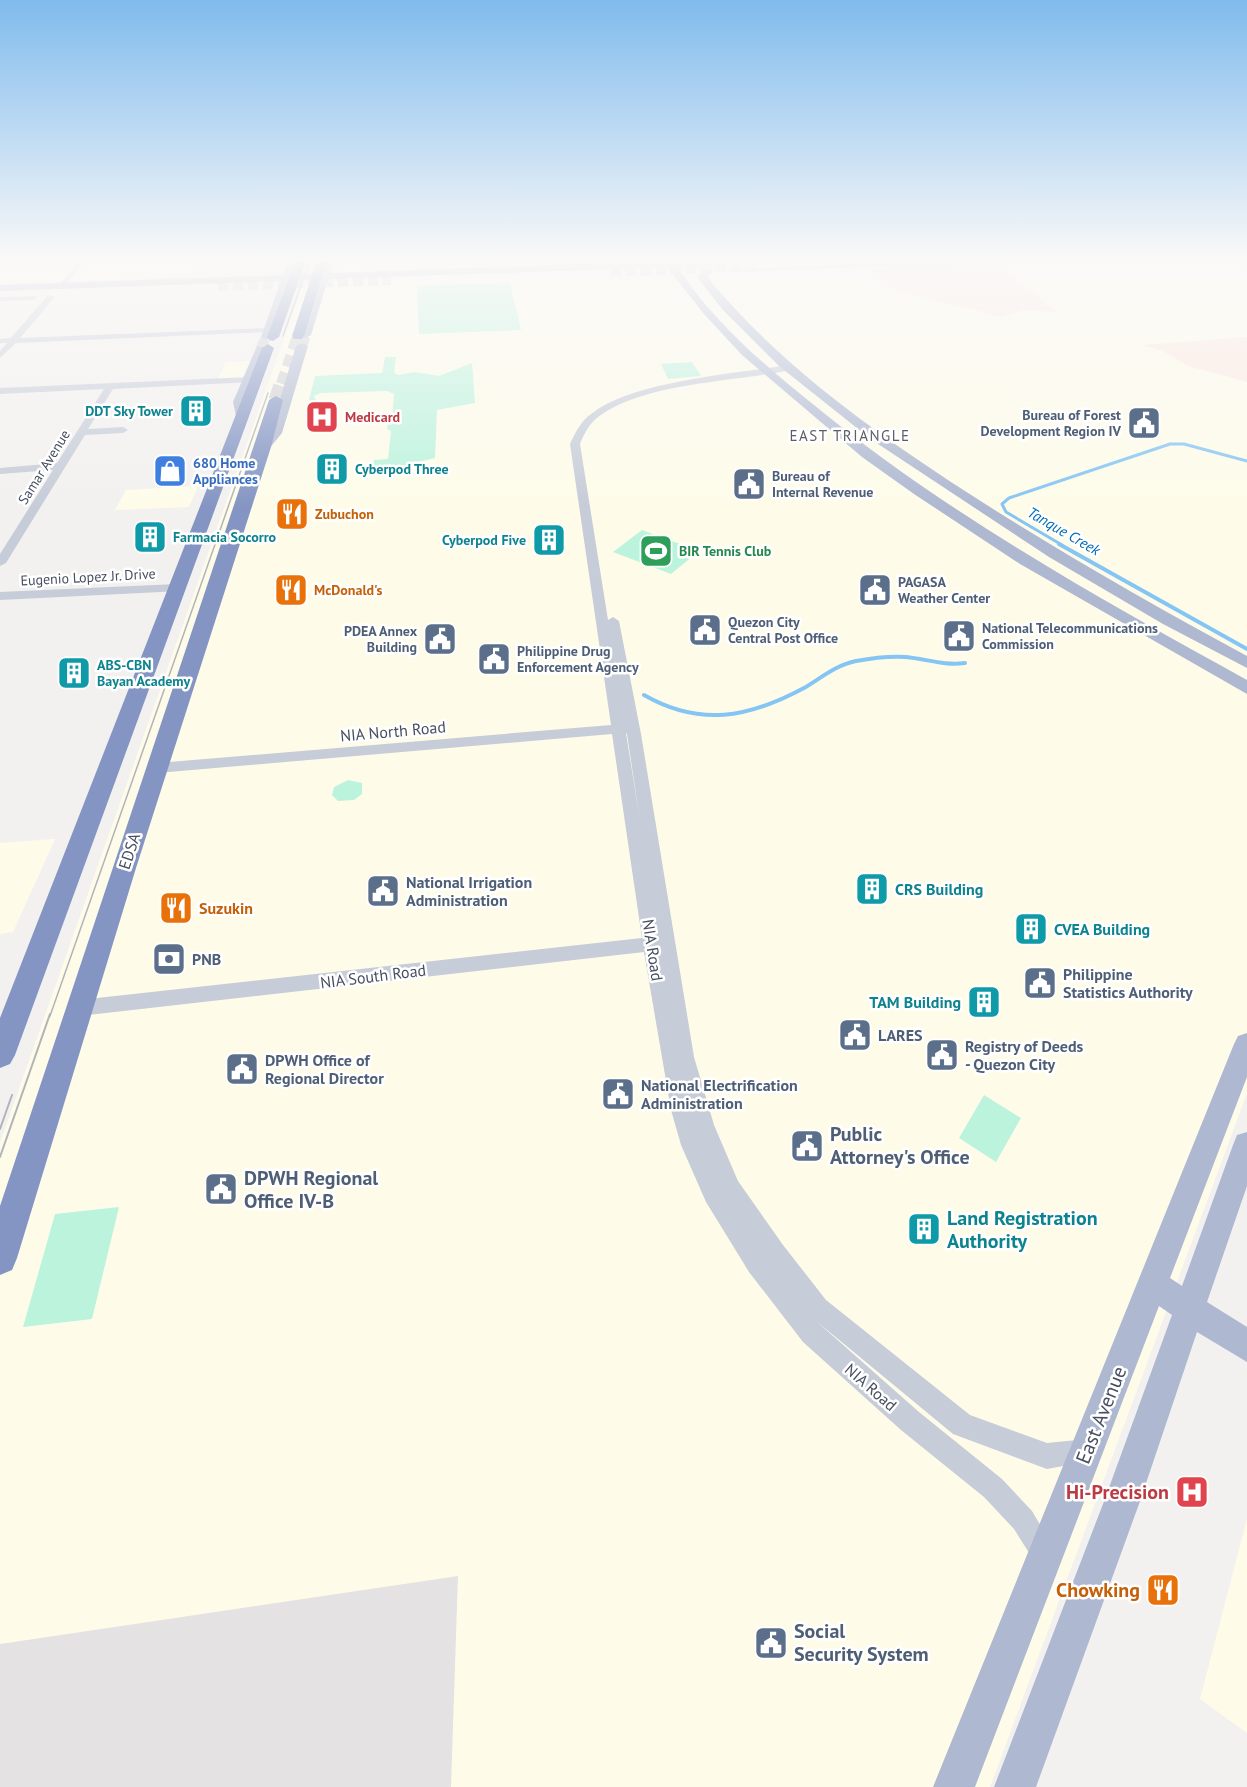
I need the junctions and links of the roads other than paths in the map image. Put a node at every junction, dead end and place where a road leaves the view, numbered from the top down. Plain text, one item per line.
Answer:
1 (14, 340) edge
2 (267, 340) tunnel mouth
3 (267, 340) tunnel mouth
4 (303, 340) tunnel mouth
5 (734, 340) edge
6 (753, 340) edge
7 (0, 356) edge
8 (779, 371) junction
9 (249, 380) junction
10 (110, 386) junction
11 (0, 391) edge
12 (276, 400) tunnel mouth
13 (245, 409) junction
14 (123, 430) dead end
15 (81, 432) junction
16 (263, 447) junction
17 (60, 466) junction
18 (0, 471) edge
19 (0, 563) edge
20 (177, 588) junction
21 (0, 596) edge
22 (1131, 614) junction
23 (1247, 663) edge
24 (1247, 670) edge
25 (1247, 688) edge
26 (625, 728) junction
27 (157, 768) junction
28 (660, 943) junction
29 (79, 1008) junction
30 (7, 1020) edge
31 (1247, 1044) edge
32 (0, 1055) edge
33 (1247, 1145) edge
34 (0, 1258) edge
35 (1154, 1285) junction
36 (1189, 1308) junction
37 (1247, 1346) edge
38 (1087, 1451) junction
39 (1045, 1555) junction
40 (954, 1787) edge
41 (1015, 1787) edge

1 - 7 street
2 - 9 main road
3 - 13 highway
4 - 16 main road, EDSA
5 - 8 main road
6 - 8 main road
8 - 22 main road
8 - 23 main road
8 - 26 street, NIA Road
8 - 26 street, NIA Road
9 - 10 street
9 - 13 main road
10 - 11 street
10 - 15 street, Samar Avenue
12 - 16 highway, EDSA
13 - 20 highway
14 - 15 street
15 - 17 street, Samar Avenue
16 - 27 highway, EDSA
17 - 18 street
17 - 19 street, Samar Avenue
20 - 21 street, Eugenio Lopez Jr. Drive
20 - 30 highway
22 - 24 main road
22 - 25 main road
26 - 27 street, NIA North Road
26 - 28 street, NIA Road
27 - 29 highway, EDSA
28 - 29 street, NIA South Road
28 - 38 street, NIA Road
28 - 39 street, NIA Road
29 - 34 highway, EDSA
30 - 32 highway
31 - 35 main road, East Avenue
33 - 36 main road
35 - 36 main road
35 - 38 main road, East Avenue
36 - 37 main road
36 - 41 main road
38 - 39 main road, East Avenue
39 - 40 main road, East Avenue

